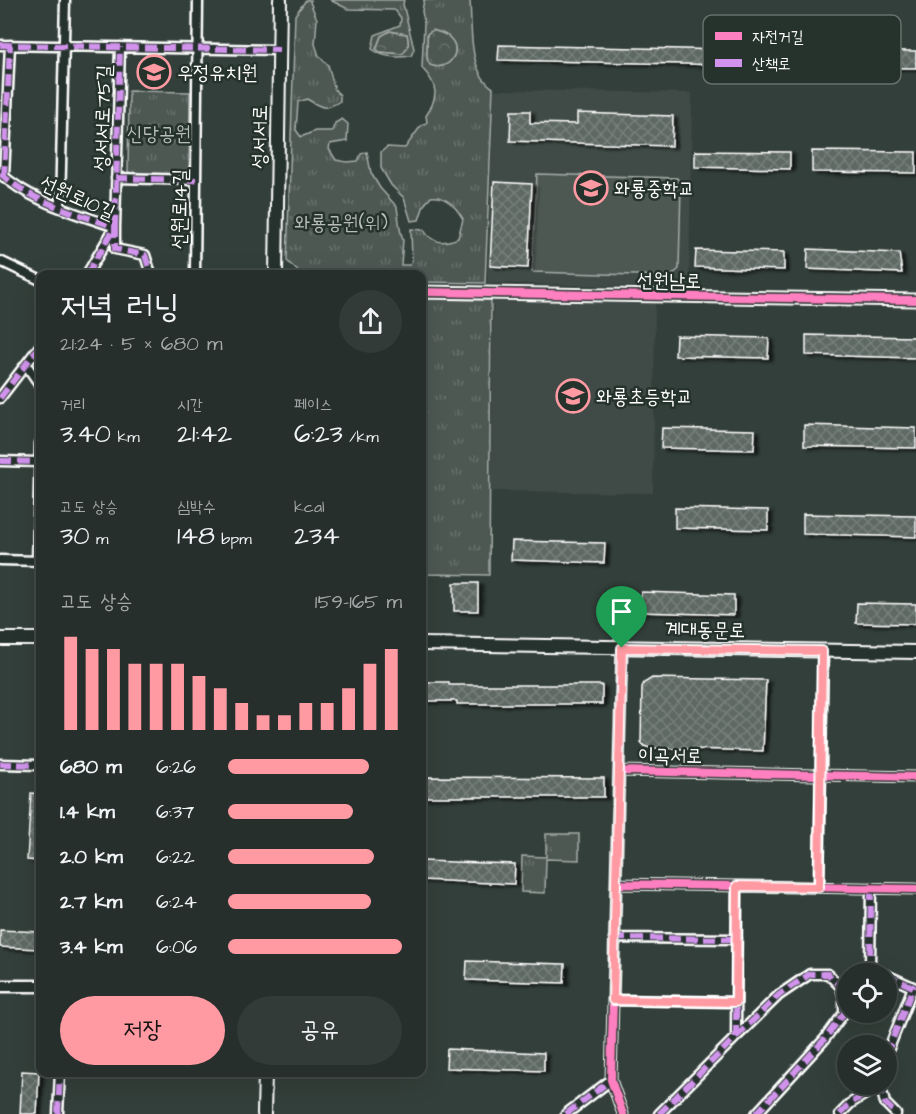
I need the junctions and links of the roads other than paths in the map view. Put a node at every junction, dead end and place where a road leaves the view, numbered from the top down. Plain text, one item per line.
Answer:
1 (65, 0) edge
2 (198, 0) edge
3 (280, 0) edge
4 (0, 45) edge
5 (10, 45) junction
6 (64, 46) junction
7 (120, 47) junction
8 (197, 48) junction
9 (279, 50) junction
10 (2, 175) edge
11 (116, 178) junction
12 (196, 180) junction
13 (60, 207) junction
14 (115, 227) junction
15 (0, 261) edge
16 (89, 270) edge
17 (150, 270) edge
18 (195, 270) edge
19 (276, 270) edge
20 (36, 278) edge
21 (426, 292) edge
22 (916, 300) edge
23 (36, 352) edge
24 (27, 366) junction
25 (36, 379) edge
26 (0, 398) edge
27 (0, 461) edge
28 (36, 462) edge
29 (0, 560) edge
30 (36, 561) edge
31 (0, 639) edge
32 (36, 639) edge
33 (426, 644) edge
34 (622, 648) junction
35 (822, 651) junction
36 (916, 652) edge
37 (0, 764) edge
38 (36, 765) edge
39 (620, 771) junction
40 (821, 775) junction
41 (916, 777) edge
42 (617, 884) junction
43 (737, 886) junction
44 (819, 887) junction
45 (871, 888) junction
46 (916, 888) edge
47 (614, 938) junction
48 (737, 939) junction
49 (870, 963) edge
50 (837, 980) edge
51 (897, 980) edge
52 (0, 986) edge
53 (36, 986) edge
54 (613, 1000) junction
55 (736, 1002) junction
56 (837, 1022) edge
57 (894, 1035) edge
58 (736, 1037) junction
59 (60, 1077) edge
60 (265, 1077) edge
61 (611, 1080) junction
62 (863, 1095) edge
63 (883, 1095) edge
64 (58, 1114) edge
65 (264, 1114) edge
66 (566, 1114) edge
67 (623, 1114) edge
68 (659, 1114) edge
69 (756, 1114) edge
70 (840, 1114) edge
71 (896, 1114) edge

1 - 6 street
2 - 8 street, 선원로14길
3 - 9 main road, 성서서로
4 - 5 street, 성서서로75길
5 - 6 street, 성서서로75길
5 - 10 street
6 - 7 street, 성서서로75길
6 - 13 street, 성서서로75길
7 - 8 street, 성서서로75길
7 - 11 street, 성서서로75길
8 - 9 street, 성서서로75길
8 - 12 street, 선원로14길
9 - 19 main road, 성서서로
10 - 13 street, 선원로10길
11 - 12 street
11 - 14 street, 성서서로75길
12 - 18 street, 선원로14길
13 - 14 street, 선원로10길
14 - 16 street
14 - 17 street, 선원로10길
15 - 20 street
21 - 22 street, 선원남로
23 - 24 street
24 - 25 street
24 - 26 street
27 - 28 street
29 - 30 street
31 - 32 main road
33 - 34 main road, 계대동문로
34 - 35 main road, 계대동문로
34 - 39 street
35 - 36 main road, 계대동문로
35 - 40 street
37 - 38 street
39 - 40 street, 이곡서로
39 - 42 street, 이곡서로
40 - 41 street, 이곡서로
40 - 44 street
42 - 43 street
42 - 47 street, 이곡서로
43 - 44 street
43 - 48 street
44 - 45 street
45 - 46 street
45 - 49 street
47 - 48 street
47 - 54 street, 이곡서로
48 - 55 street
50 - 58 street
51 - 57 street
52 - 53 street
54 - 55 street
54 - 61 street, 이곡서로
55 - 58 street
56 - 69 street
58 - 68 street
59 - 64 street
60 - 65 main road
61 - 66 street
61 - 67 street
62 - 70 street
63 - 71 street

